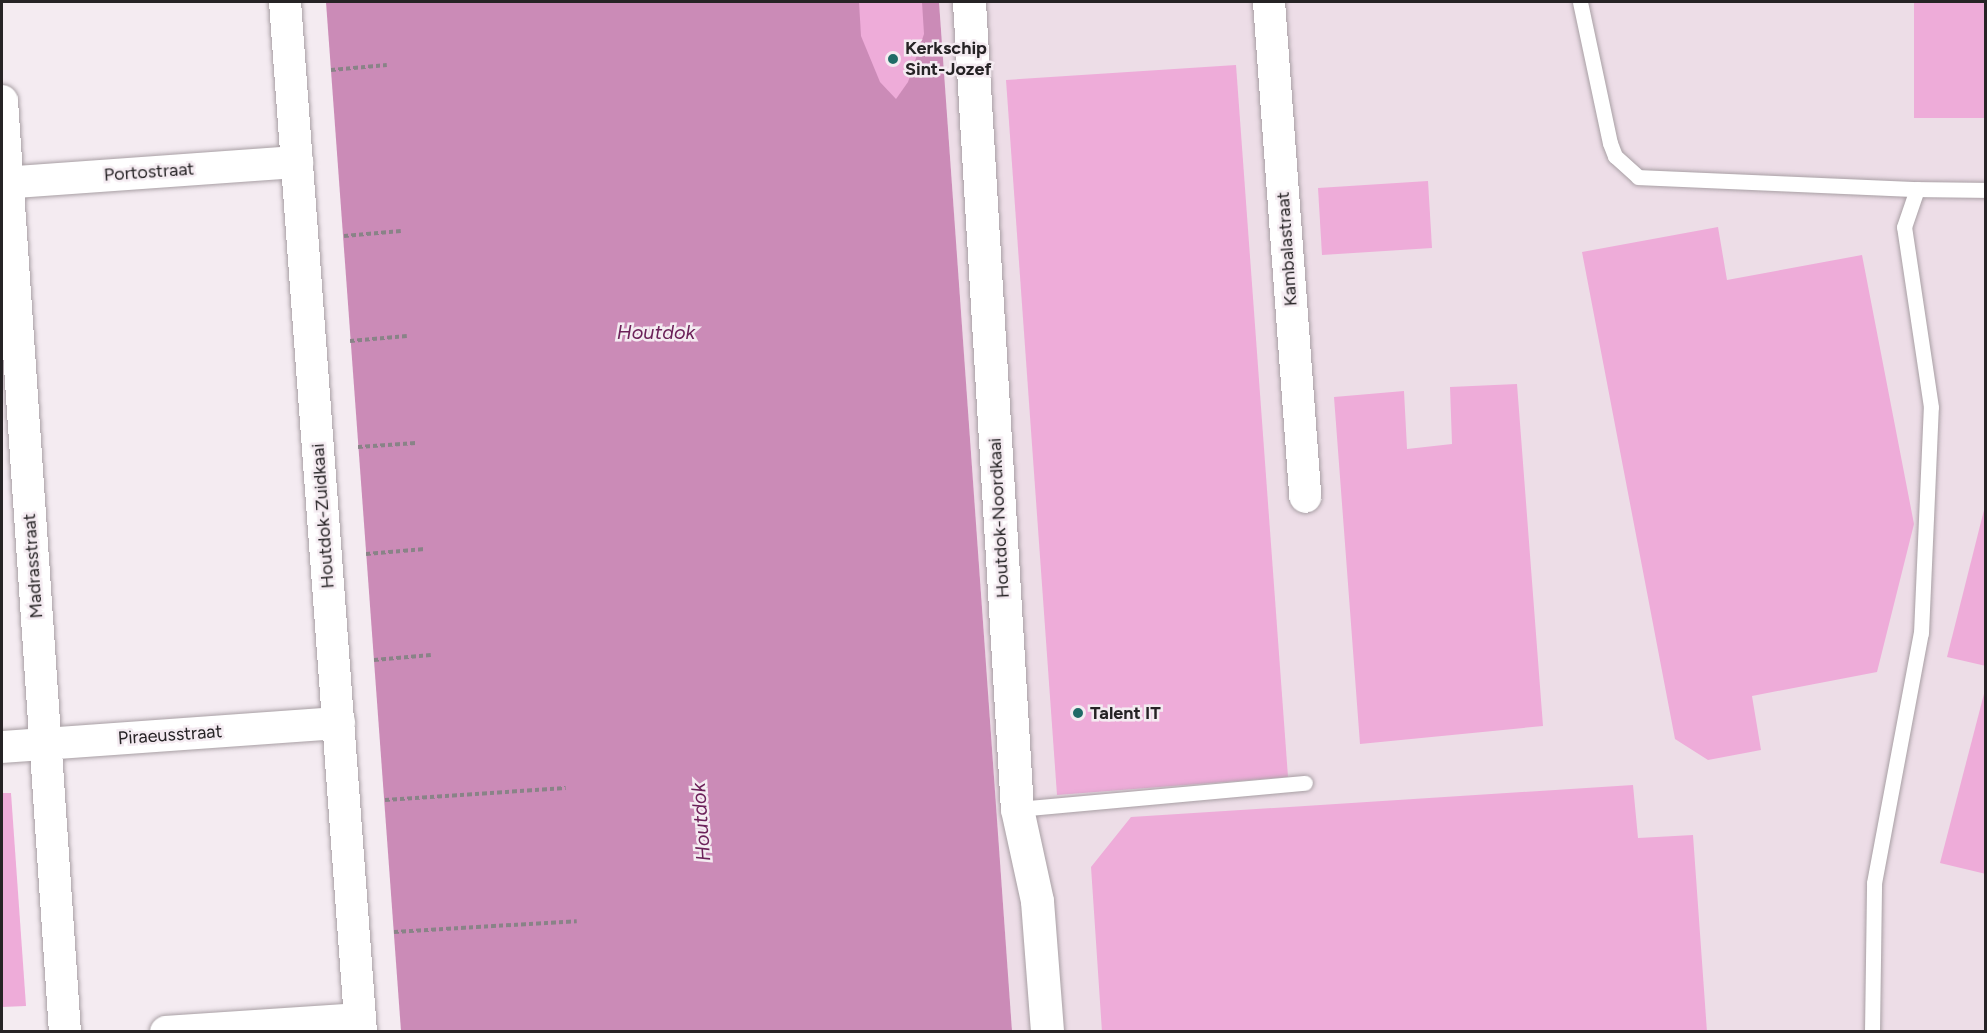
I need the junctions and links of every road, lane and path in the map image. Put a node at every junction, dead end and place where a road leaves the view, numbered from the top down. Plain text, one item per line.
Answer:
1 (285, 2) edge
2 (969, 2) edge
3 (1269, 2) edge
4 (1580, 2) edge
5 (387, 65) dead end
6 (332, 70) dead end
7 (2, 101) edge
8 (297, 162) junction
9 (4, 183) edge
10 (1917, 189) junction
11 (1986, 190) edge
12 (401, 231) dead end
13 (344, 236) dead end
14 (407, 336) dead end
15 (350, 341) dead end
16 (416, 443) dead end
17 (358, 447) dead end
18 (1305, 497) dead end
19 (425, 549) dead end
20 (366, 554) dead end
21 (432, 655) dead end
22 (374, 660) dead end
23 (339, 723) junction
24 (46, 744) junction
25 (2, 747) edge
26 (1305, 783) dead end
27 (566, 788) dead end
28 (384, 800) dead end
29 (1017, 809) junction
30 (576, 921) dead end
31 (394, 932) dead end
32 (361, 1025) edge
33 (65, 1032) edge
34 (166, 1032) edge
35 (1047, 1032) edge
36 (1872, 1032) edge

1 - 8 street, Houtdok-Zuidkaai
2 - 29 street, Houtdok-Noordkaai
3 - 18 street, Kambalastraat
4 - 10 lane
5 - 6 path
7 - 9 street, Madrasstraat
8 - 9 street, Portostraat
8 - 23 street, Houtdok-Zuidkaai
9 - 24 street, Madrasstraat
10 - 11 lane
10 - 36 lane
12 - 13 path
14 - 15 path
16 - 17 path
19 - 20 path
21 - 22 path
23 - 24 street, Piraeusstraat
23 - 32 street, Houtdok-Zuidkaai
24 - 25 street, Piraeusstraat
24 - 33 street, Madrasstraat
26 - 29 lane
27 - 28 path
29 - 35 street, Houtdok-Noordkaai
30 - 31 path
32 - 34 street

